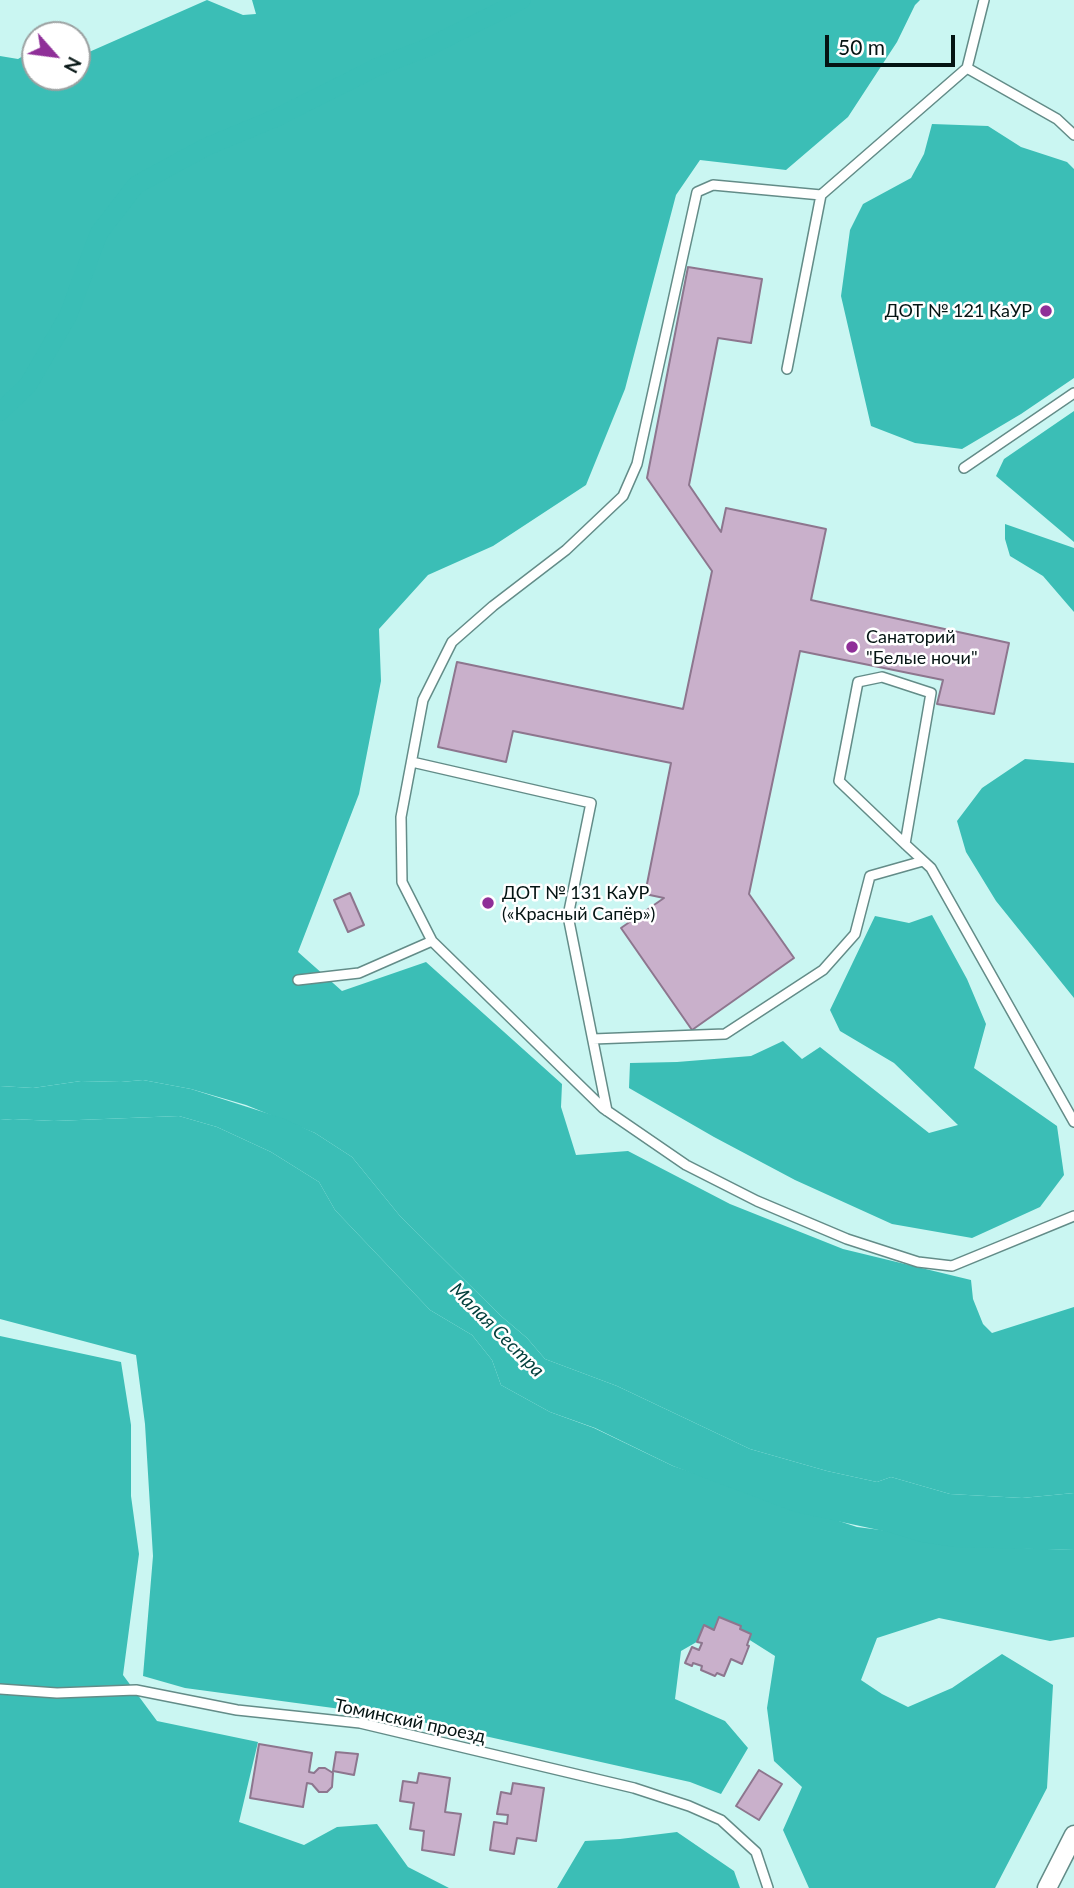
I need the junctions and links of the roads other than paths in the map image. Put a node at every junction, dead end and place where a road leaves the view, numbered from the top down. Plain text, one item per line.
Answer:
1 (984, 0) edge
2 (967, 68) junction
3 (1074, 135) edge
4 (821, 195) junction
5 (788, 369) dead end
6 (1074, 393) edge
7 (964, 468) dead end
8 (412, 762) junction
9 (905, 844) junction
10 (923, 861) junction
11 (432, 941) junction
12 (298, 980) dead end
13 (593, 1039) junction
14 (607, 1111) junction
15 (1074, 1122) edge
16 (1074, 1216) edge
17 (0, 1689) edge
18 (1074, 1835) edge
19 (768, 1888) edge
20 (1047, 1888) edge

1 - 2 lane
2 - 3 lane
2 - 4 lane
4 - 5 lane
4 - 8 lane
6 - 7 lane
8 - 11 lane
8 - 13 lane
9 - 9 lane
9 - 10 lane
10 - 13 lane
10 - 15 lane
11 - 12 lane
11 - 14 lane
13 - 14 lane
14 - 16 lane
17 - 19 lane, Томинский проезд
18 - 20 street

